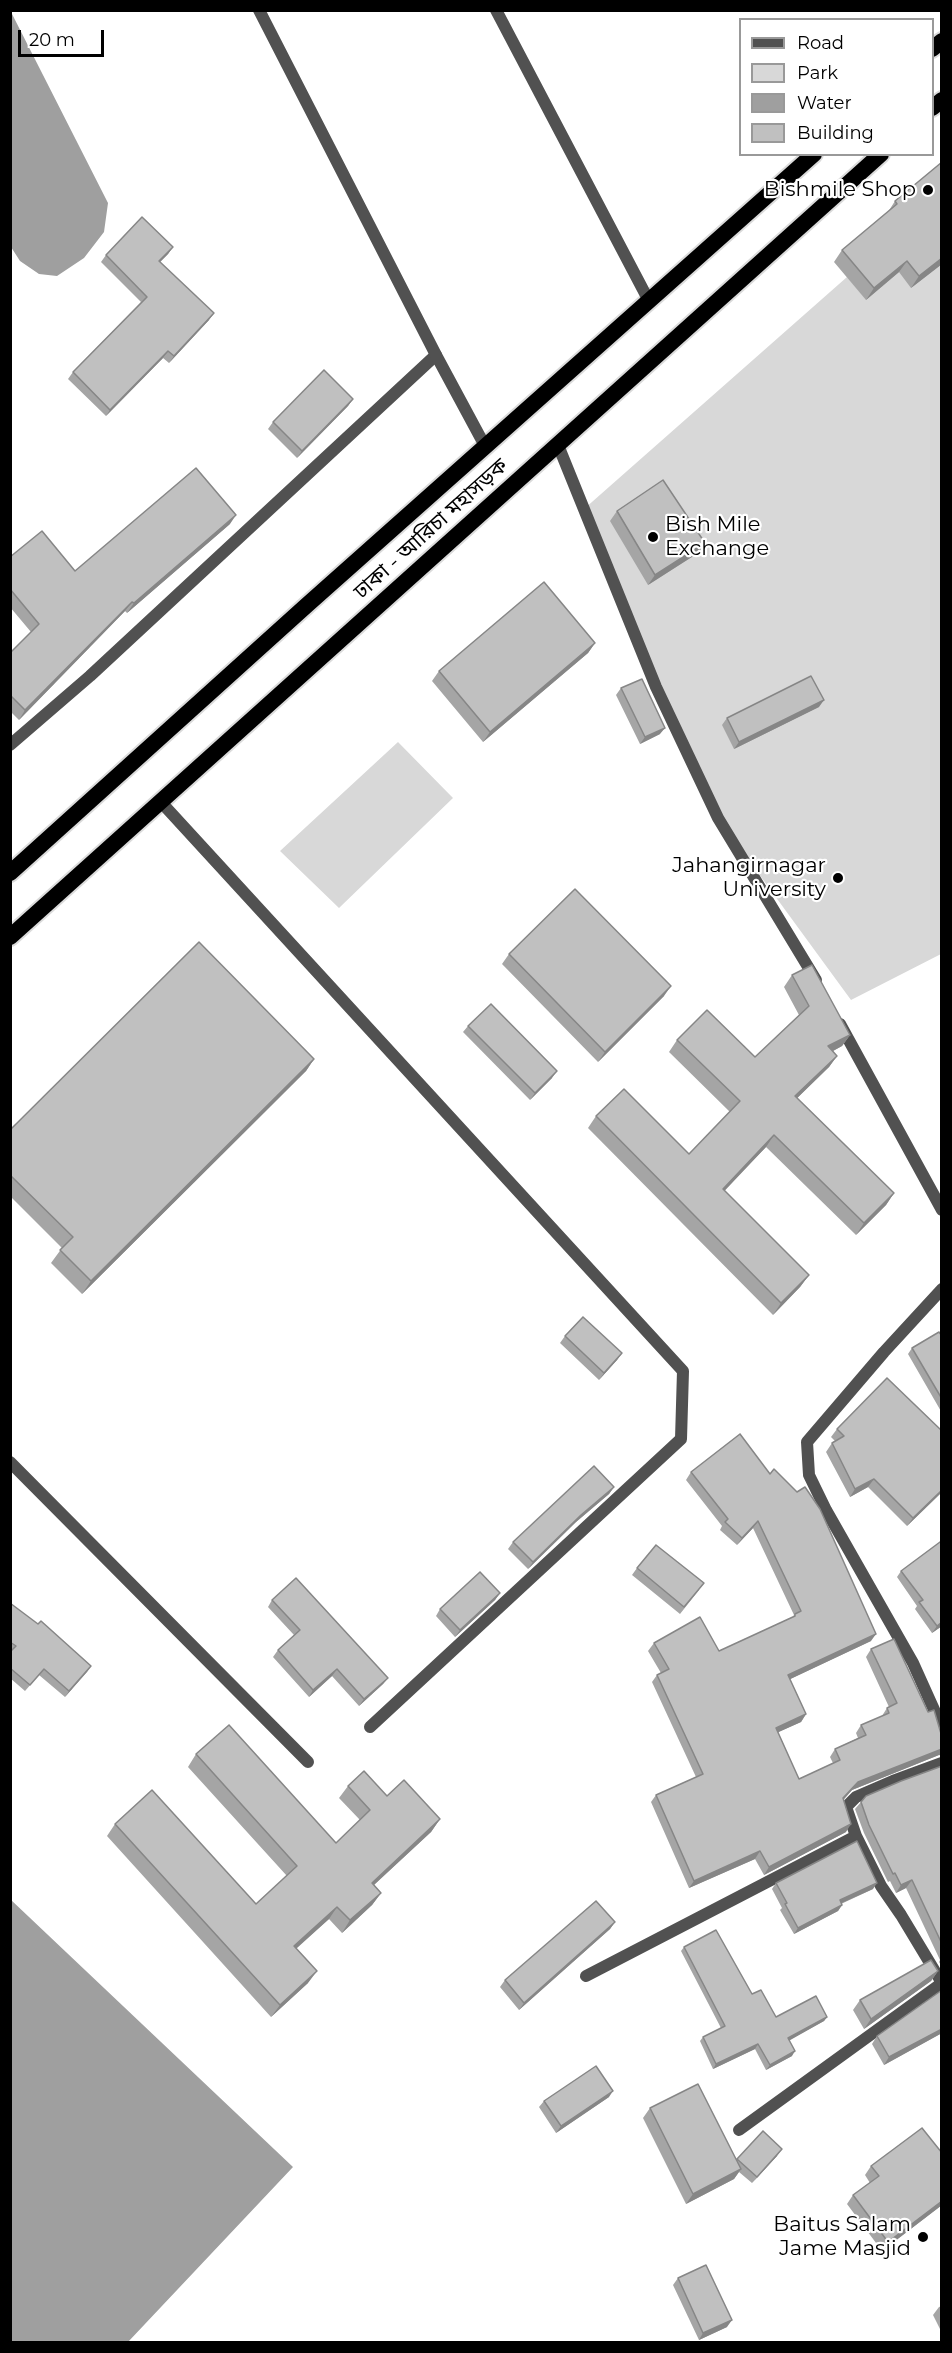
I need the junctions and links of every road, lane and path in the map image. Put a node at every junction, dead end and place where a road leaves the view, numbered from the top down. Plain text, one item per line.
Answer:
1 (259, 10) edge
2 (496, 10) edge
3 (812, 156) edge
4 (879, 156) edge
5 (649, 301) junction
6 (436, 356) junction
7 (558, 445) junction
8 (485, 446) junction
9 (10, 745) edge
10 (161, 802) junction
11 (10, 873) edge
12 (10, 937) edge
13 (820, 987) edge
14 (831, 1008) edge
15 (942, 1210) edge
16 (942, 1289) edge
17 (10, 1462) edge
18 (370, 1727) dead end
19 (942, 1739) edge
20 (308, 1762) dead end
21 (942, 1763) edge
22 (856, 1836) junction
23 (586, 1976) dead end
24 (942, 1983) edge
25 (739, 2130) dead end

1 - 6 street
2 - 5 street
3 - 5 highway, ঢাকা - আরিচা মহাসড়ক
4 - 7 highway, ঢাকা - আরিচা মহাসড়ক
5 - 8 highway, ঢাকা - আরিচা মহাসড়ক
6 - 8 street
6 - 9 street
7 - 10 highway, ঢাকা - আরিচা মহাসড়ক
7 - 13 street
8 - 11 highway, ঢাকা - আরিচা মহাসড়ক
10 - 12 highway, ঢাকা - আরিচা মহাসড়ক
10 - 18 street
14 - 15 street
16 - 19 street
17 - 20 street
21 - 22 street
22 - 23 street
22 - 24 street
24 - 25 street

